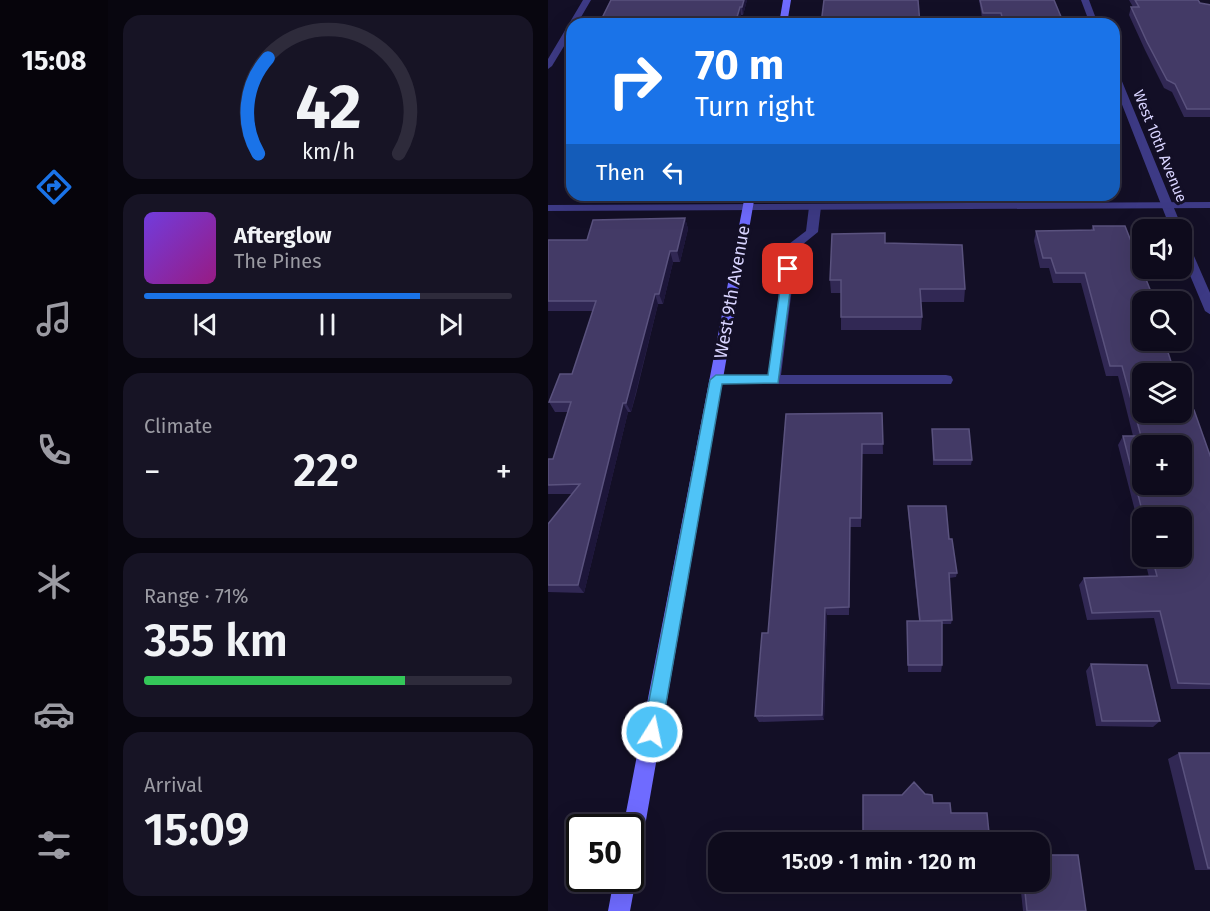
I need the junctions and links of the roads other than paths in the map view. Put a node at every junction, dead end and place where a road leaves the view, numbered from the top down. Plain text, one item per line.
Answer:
1 (587, 0) edge
2 (787, 0) edge
3 (1085, 0) edge
4 (576, 18) edge
5 (784, 18) edge
6 (1092, 18) edge
7 (566, 35) edge
8 (548, 66) edge
9 (1120, 89) edge
10 (749, 201) edge
11 (1211, 205) edge
12 (1167, 206) junction
13 (815, 207) junction
14 (548, 208) edge
15 (1172, 219) edge
16 (1192, 266) edge
17 (1211, 311) edge
18 (716, 380) junction
19 (774, 380) junction
20 (946, 380) dead end
21 (636, 814) edge
22 (623, 892) edge
23 (619, 911) edge

1 - 4 street
2 - 5 main road
3 - 6 street
7 - 8 street
9 - 12 street, West 10th Avenue
10 - 13 street
10 - 14 street
10 - 18 main road, West 9th Avenue
11 - 12 street
12 - 13 street
12 - 15 street, West 10th Avenue
13 - 19 street
16 - 17 street
18 - 19 street
18 - 21 main road, West 9th Avenue
19 - 20 street
22 - 23 main road

